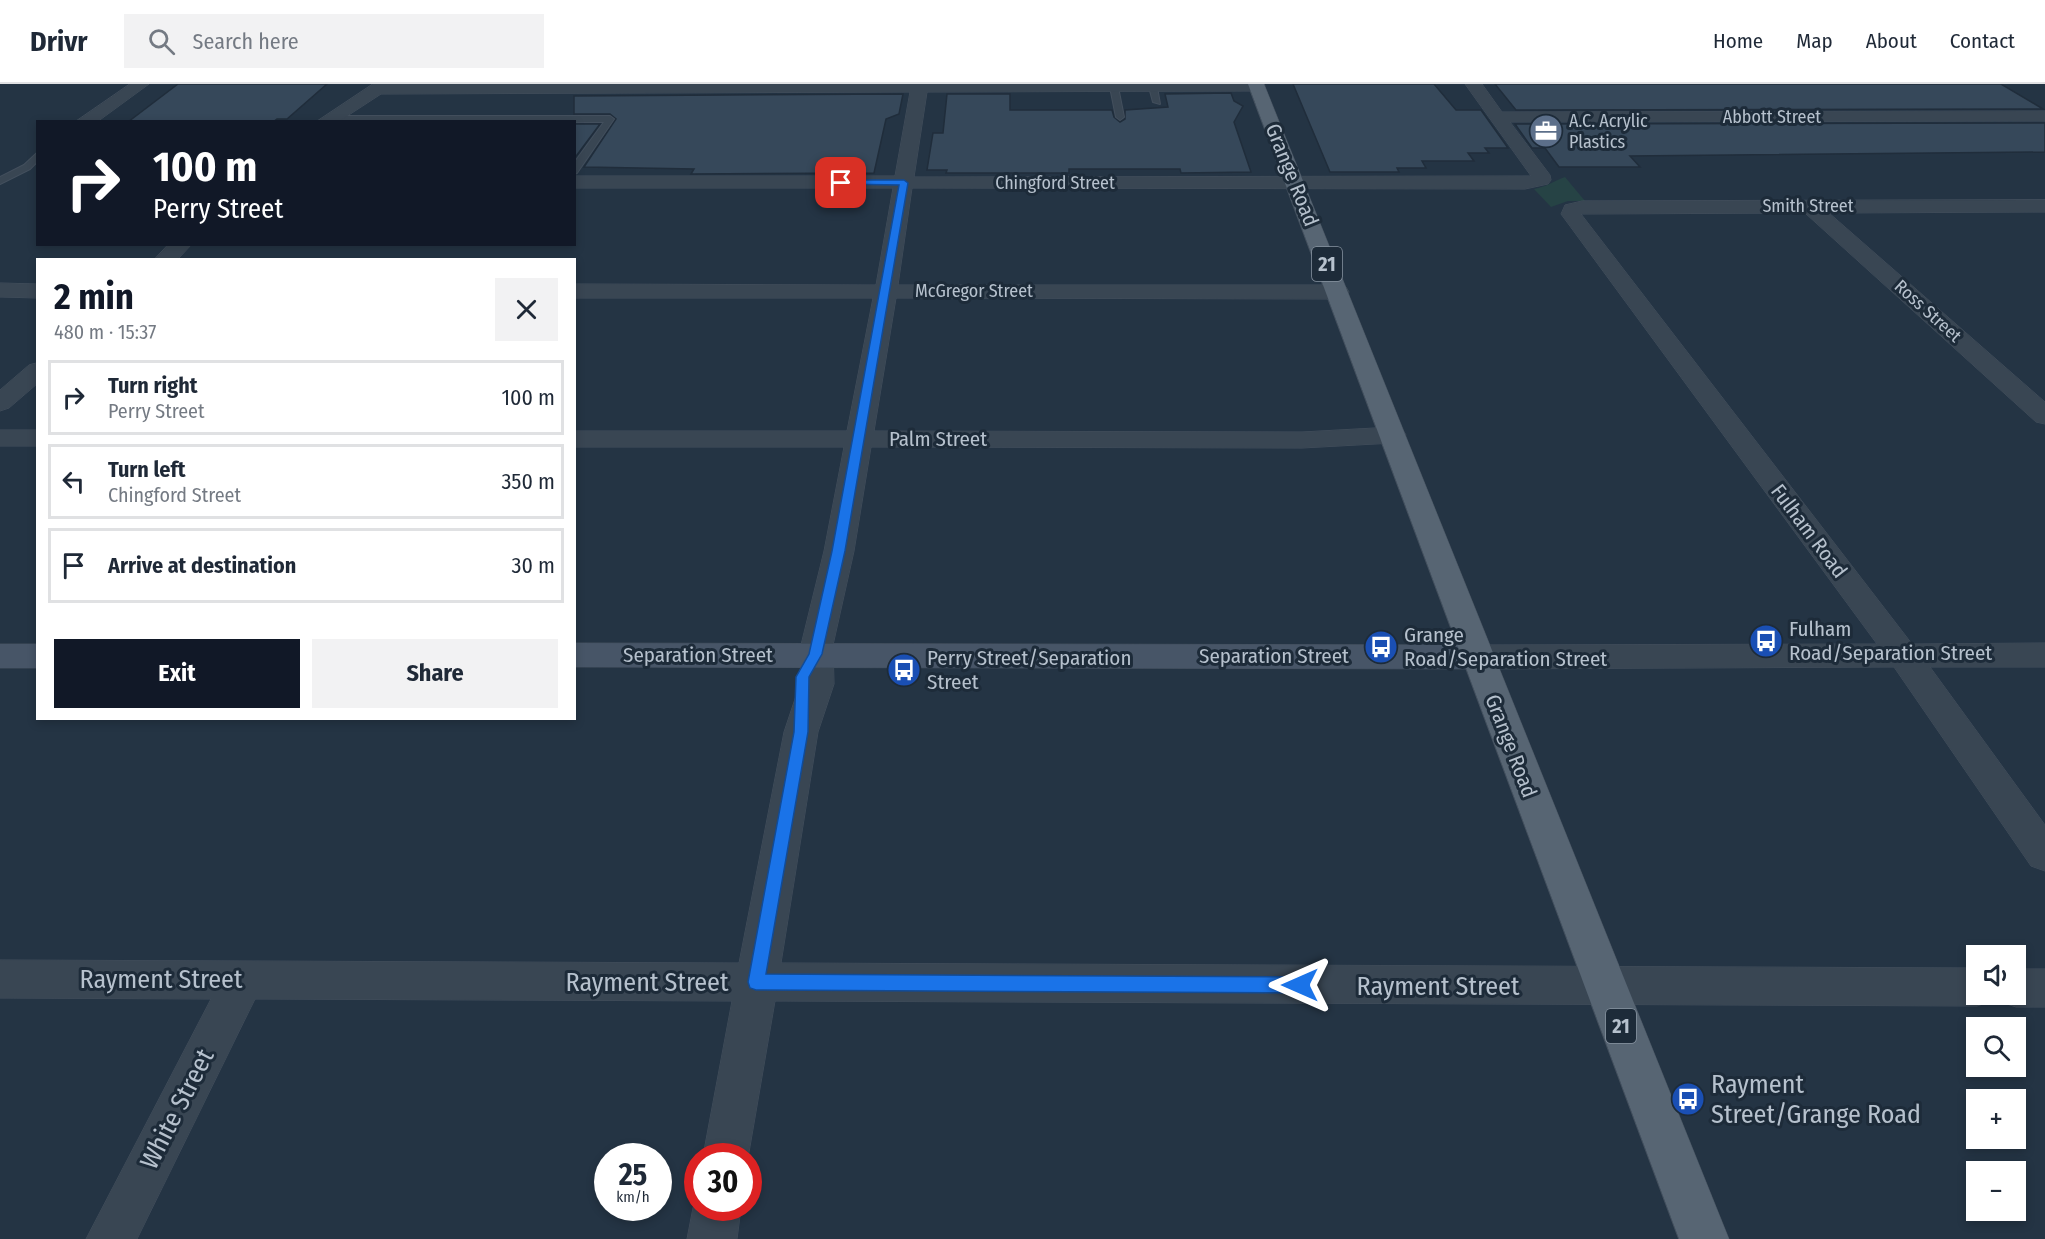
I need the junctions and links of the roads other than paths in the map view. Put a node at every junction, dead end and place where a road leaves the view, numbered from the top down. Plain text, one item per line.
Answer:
1 (141, 84) edge
2 (1473, 84) edge
3 (1256, 85) edge
4 (379, 86) edge
5 (553, 86) edge
6 (847, 86) edge
7 (920, 87) junction
8 (1114, 87) junction
9 (2045, 116) edge
10 (1120, 117) dead end
11 (1499, 117) junction
12 (87, 120) edge
13 (327, 120) edge
14 (36, 157) edge
15 (576, 168) edge
16 (0, 181) edge
17 (576, 182) edge
18 (904, 183) junction
19 (1294, 183) junction
20 (1810, 206) junction
21 (2045, 206) edge
22 (1572, 209) joint
23 (180, 246) edge
24 (166, 258) edge
25 (0, 290) edge
26 (886, 290) junction
27 (36, 291) edge
28 (576, 291) edge
29 (1338, 292) junction
30 (36, 372) edge
31 (0, 402) edge
32 (2045, 416) edge
33 (0, 438) edge
34 (36, 438) edge
35 (576, 438) edge
36 (859, 439) junction
37 (1395, 440) junction
38 (815, 654) junction
39 (576, 655) edge
40 (1903, 655) junction
41 (2045, 655) edge
42 (0, 656) edge
43 (36, 656) edge
44 (1477, 657) junction
45 (2045, 855) edge
46 (0, 979) edge
47 (243, 980) junction
48 (756, 982) junction
49 (1606, 987) junction
50 (1966, 987) edge
51 (2026, 988) edge
52 (2045, 988) edge
53 (728, 1143) edge
54 (715, 1221) edge
55 (111, 1239) edge
56 (712, 1239) edge
57 (1704, 1239) edge

1 - 12 street
2 - 11 street
3 - 8 street
3 - 19 main road, Grange Road / 21
4 - 5 street
4 - 13 street
5 - 6 street
6 - 7 street
7 - 8 street
7 - 18 street
8 - 10 lane
9 - 11 street, Abbott Street
11 - 19 street, Chingford Street
13 - 15 lane
14 - 16 lane
17 - 18 street, Chingford Street
18 - 19 street, Chingford Street
18 - 26 street
19 - 29 main road, Grange Road / 21
20 - 21 street, Smith Street
20 - 22 street, Smith Street
20 - 32 street, Ross Street
22 - 40 street, Fulham Road
23 - 24 street
25 - 27 street
26 - 28 street, McGregor Street
26 - 29 street, McGregor Street
26 - 36 street
29 - 37 main road, Grange Road / 21
30 - 31 street
33 - 34 street
35 - 36 street, Palm Street
36 - 37 street, Palm Street
36 - 38 street
37 - 44 main road, Grange Road / 21
38 - 39 street, Separation Street
38 - 44 street, Separation Street
38 - 48 street
40 - 41 street, Separation Street
40 - 44 street, Separation Street
40 - 45 street, Fulham Road
42 - 43 street
44 - 49 main road, Grange Road / 21
46 - 47 street, Rayment Street
47 - 48 street, Rayment Street
47 - 55 street, White Street
48 - 49 street, Rayment Street
48 - 53 street
49 - 50 street, Rayment Street
49 - 57 main road, Grange Road / 21
51 - 52 street
54 - 56 street

